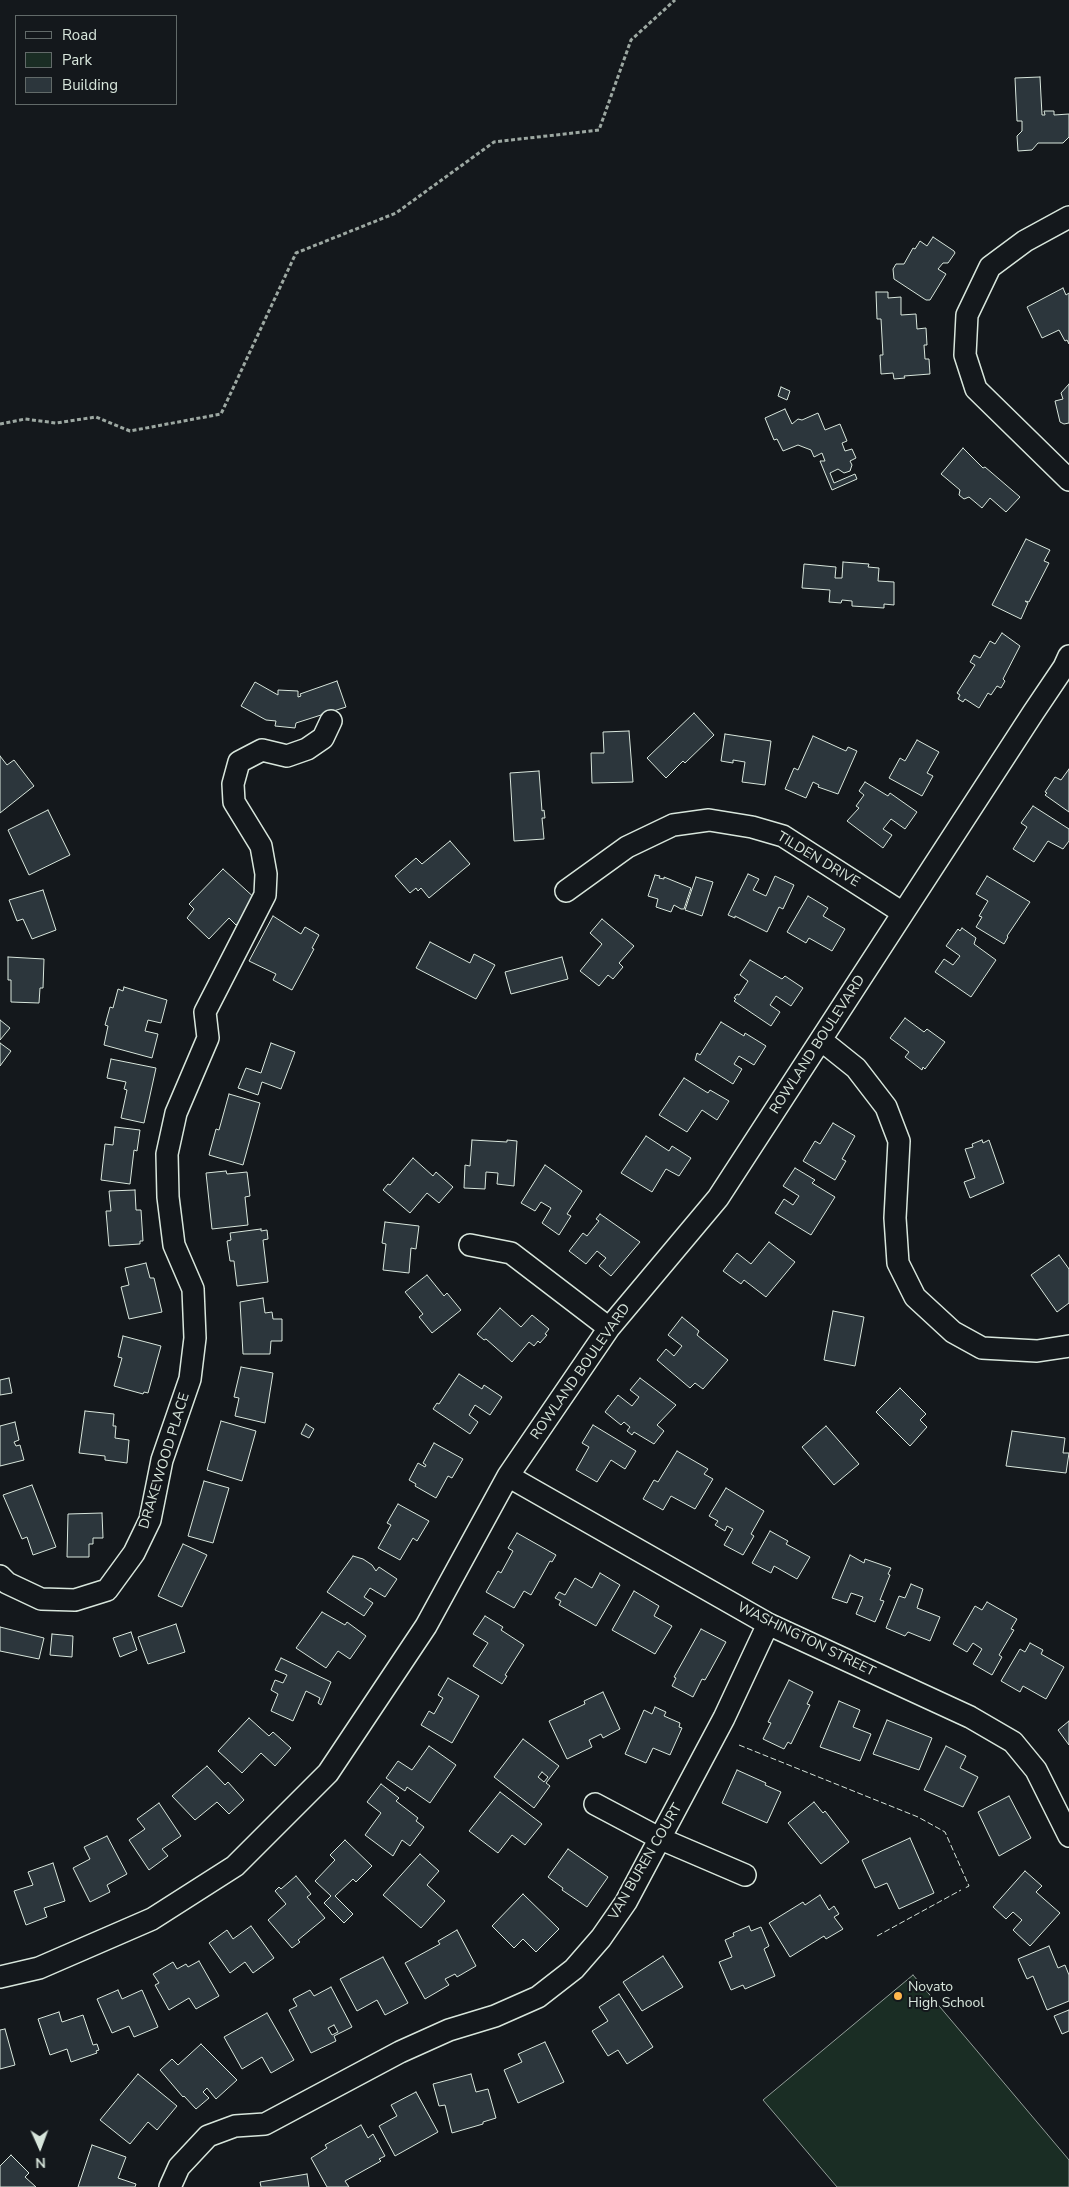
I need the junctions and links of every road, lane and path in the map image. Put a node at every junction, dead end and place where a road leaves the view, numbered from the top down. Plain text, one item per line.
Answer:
1 (675, 0) edge
2 (1069, 217) edge
3 (0, 424) edge
4 (1069, 480) edge
5 (1069, 656) edge
6 (331, 721) dead end
7 (566, 891) dead end
8 (903, 913) junction
9 (821, 1040) junction
10 (470, 1245) dead end
11 (609, 1328) junction
12 (1069, 1346) edge
13 (508, 1476) junction
14 (0, 1576) edge
15 (768, 1624) junction
16 (595, 1804) dead end
17 (1067, 1824) edge
18 (661, 1839) junction
19 (745, 1875) dead end
20 (0, 1977) edge
21 (170, 2187) edge

1 - 3 path
2 - 4 street
5 - 8 street, ROWLAND BOULEVARD
6 - 14 street, DRAKEWOOD PLACE
7 - 8 street, TILDEN DRIVE
8 - 9 street, ROWLAND BOULEVARD
9 - 11 street, ROWLAND BOULEVARD
9 - 12 street
10 - 11 street
11 - 13 street, ROWLAND BOULEVARD
13 - 15 street, WASHINGTON STREET
13 - 20 street, ROWLAND BOULEVARD
15 - 17 street, WASHINGTON STREET
15 - 18 street, VAN BUREN COURT
16 - 18 street
18 - 19 street
18 - 21 street, VAN BUREN COURT

